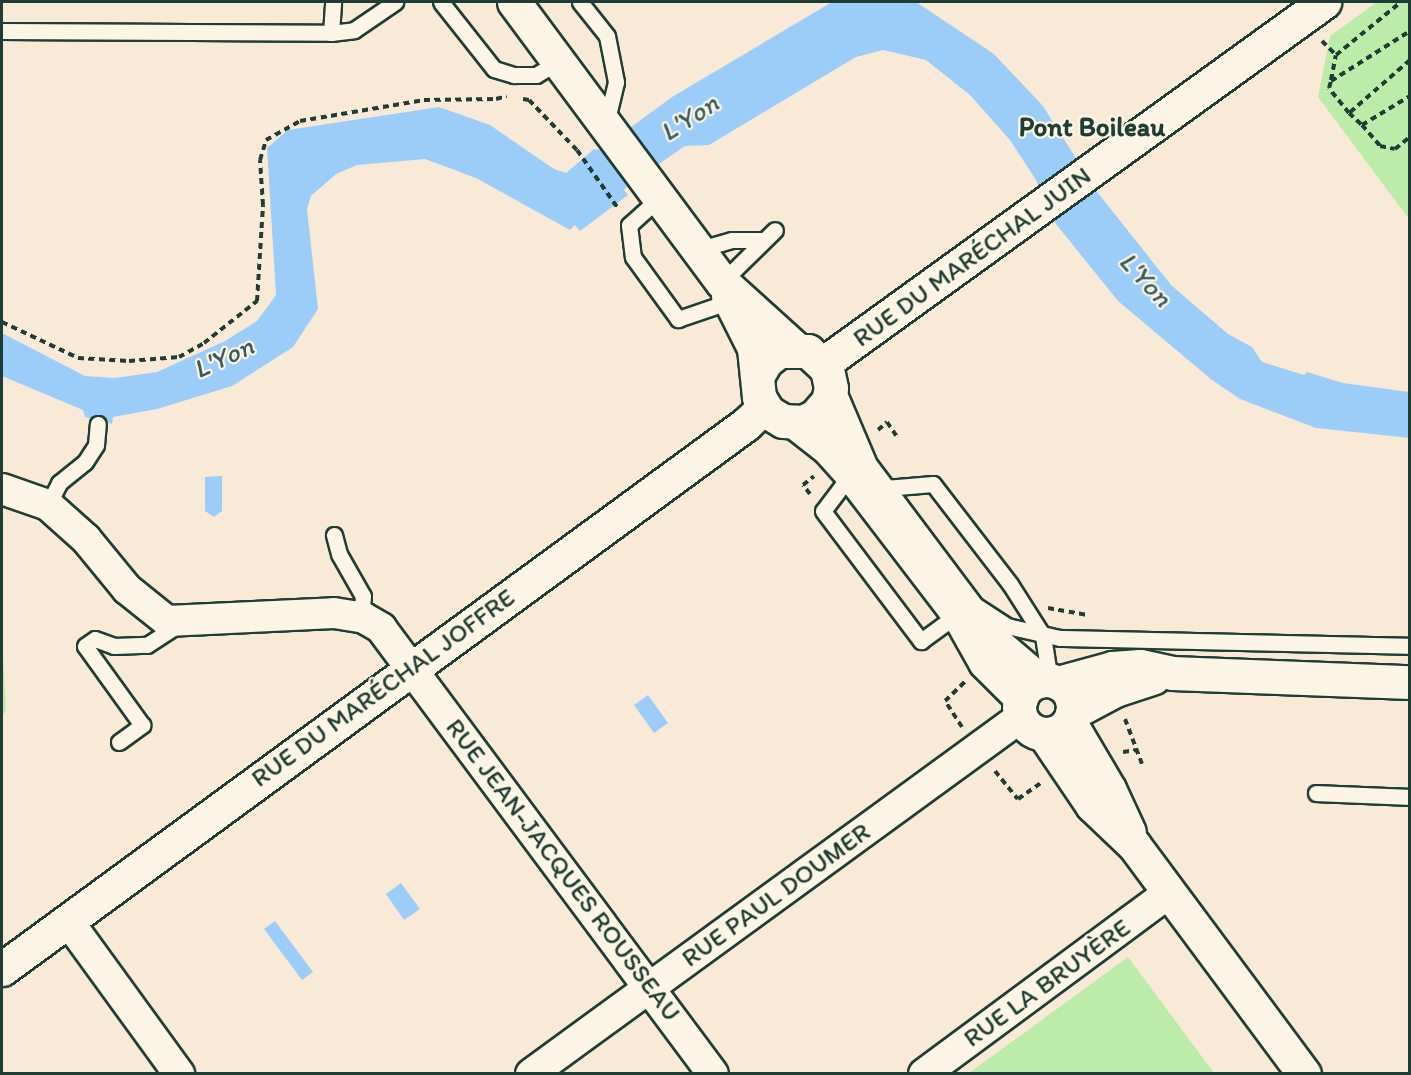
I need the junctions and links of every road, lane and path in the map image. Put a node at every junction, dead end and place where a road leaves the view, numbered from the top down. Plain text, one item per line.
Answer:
1 (333, 2) edge
2 (395, 2) edge
3 (441, 2) edge
4 (514, 2) edge
5 (580, 2) edge
6 (1401, 2) edge
7 (1312, 10) edge
8 (2, 31) edge
9 (1410, 31) edge
10 (332, 33) junction
11 (1336, 56) junction
12 (1410, 60) edge
13 (556, 63) junction
14 (1331, 81) junction
15 (1410, 96) edge
16 (1349, 113) junction
17 (1362, 125) junction
18 (606, 127) junction
19 (1409, 139) edge
20 (653, 192) junction
21 (618, 208) dead end
22 (775, 230) dead end
23 (761, 240) junction
24 (697, 250) junction
25 (726, 291) junction
26 (2, 322) edge
27 (795, 348) junction
28 (824, 363) junction
29 (758, 375) junction
30 (830, 395) junction
31 (764, 407) junction
32 (796, 423) junction
33 (98, 424) dead end
34 (866, 474) junction
35 (2, 489) edge
36 (48, 505) junction
37 (334, 535) dead end
38 (958, 614) junction
39 (361, 618) junction
40 (181, 622) junction
41 (1043, 636) junction
42 (1410, 646) edge
43 (412, 667) junction
44 (1410, 682) edge
45 (1047, 704) junction
46 (119, 742) dead end
47 (977, 748) junction
48 (1137, 750) dead end
49 (1142, 764) dead end
50 (1065, 766) junction
51 (1316, 793) dead end
52 (1410, 797) edge
53 (1134, 845) junction
54 (1170, 892) junction
55 (68, 921) junction
56 (2, 969) edge
57 (649, 984) junction
58 (179, 1074) edge
59 (531, 1074) edge
60 (713, 1074) edge
61 (924, 1074) edge
62 (1304, 1074) edge

1 - 10 lane
2 - 10 lane
3 - 13 lane
4 - 13 main road
5 - 18 lane
6 - 11 path
7 - 11 path
7 - 28 main road, RUE DU MARÉCHAL JUIN
8 - 10 lane
9 - 14 path
11 - 14 path
12 - 16 path
13 - 18 main road
14 - 16 path
15 - 17 path
16 - 17 path
17 - 19 path
18 - 20 main road
20 - 24 main road
20 - 25 lane
21 - 26 path
22 - 23 lane
23 - 24 lane
23 - 25 lane
24 - 25 main road
25 - 27 main road
25 - 29 main road
27 - 28 main road
27 - 29 main road
28 - 30 main road
29 - 31 main road
30 - 32 main road
30 - 34 main road
31 - 32 main road
31 - 43 main road, RUE DU MARÉCHAL JOFFRE
32 - 34 main road
33 - 36 lane
34 - 38 main road
34 - 38 lane
34 - 41 lane
34 - 41 lane
35 - 36 street
36 - 40 street
37 - 39 lane
38 - 45 main road
39 - 40 street
39 - 43 street, RUE JEAN-JACQUES ROUSSEAU
40 - 46 lane
41 - 42 lane
41 - 45 lane
43 - 55 main road, RUE DU MARÉCHAL JOFFRE
43 - 57 street, RUE JEAN-JACQUES ROUSSEAU
44 - 45 main road
45 - 47 street, RUE PAUL DOUMER
45 - 50 main road
45 - 53 main road
47 - 50 path
47 - 57 street, RUE PAUL DOUMER
48 - 49 path
50 - 53 main road
51 - 52 lane
53 - 54 main road
54 - 61 street, RUE LA BRUYÈRE
54 - 62 main road
55 - 56 main road, RUE DU MARÉCHAL JOFFRE
55 - 58 street
57 - 59 street, RUE PAUL DOUMER
57 - 60 street, RUE JEAN-JACQUES ROUSSEAU

